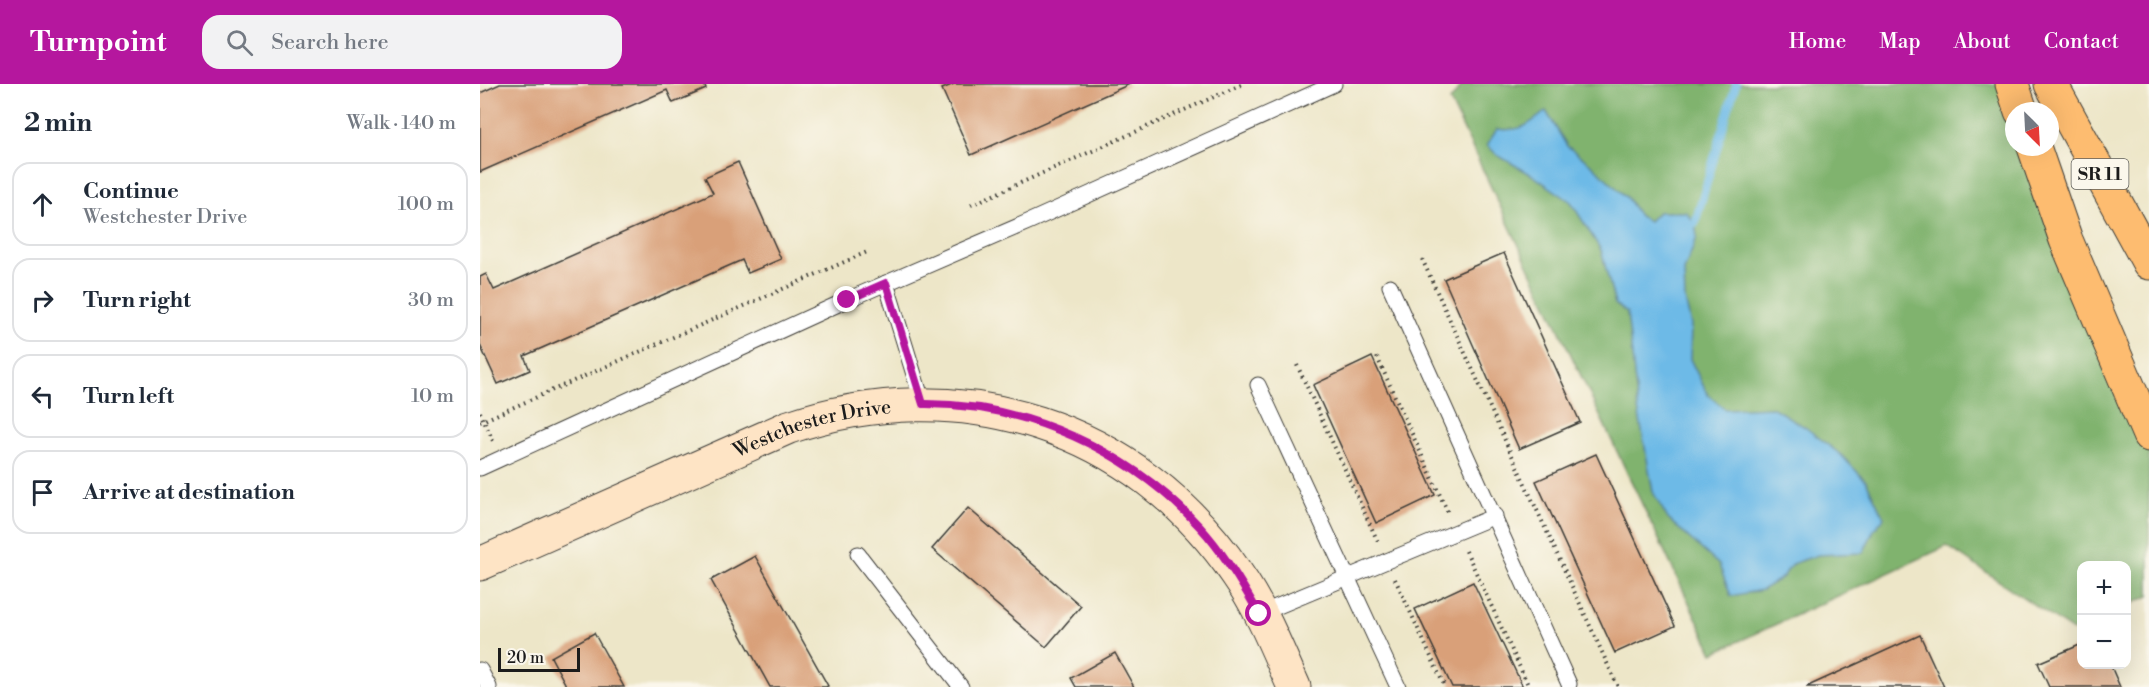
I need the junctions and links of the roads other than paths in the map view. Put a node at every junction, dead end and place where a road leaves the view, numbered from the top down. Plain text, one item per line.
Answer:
1 (1334, 84) edge
2 (2012, 84) edge
3 (2051, 84) edge
4 (2018, 102) edge
5 (2037, 156) edge
6 (2149, 263) edge
7 (886, 283) junction
8 (1390, 286) dead end
9 (1258, 385) dead end
10 (923, 404) junction
11 (2149, 435) edge
12 (480, 468) edge
13 (1495, 516) junction
14 (858, 554) dead end
15 (480, 564) edge
16 (1348, 577) junction
17 (1259, 614) junction
18 (480, 670) edge
19 (1569, 684) dead end
20 (489, 687) edge
21 (960, 687) edge
22 (1294, 687) edge
23 (1398, 687) edge

1 - 7 lane
2 - 4 highway
3 - 6 highway, SR 11
5 - 11 highway
7 - 10 lane
7 - 12 lane
8 - 13 lane
9 - 16 lane
10 - 15 street, Westchester Drive
10 - 17 street, Westchester Drive
13 - 16 lane
13 - 19 lane
14 - 21 lane
16 - 17 lane
16 - 23 lane
17 - 22 street, Westchester Drive
18 - 20 lane

